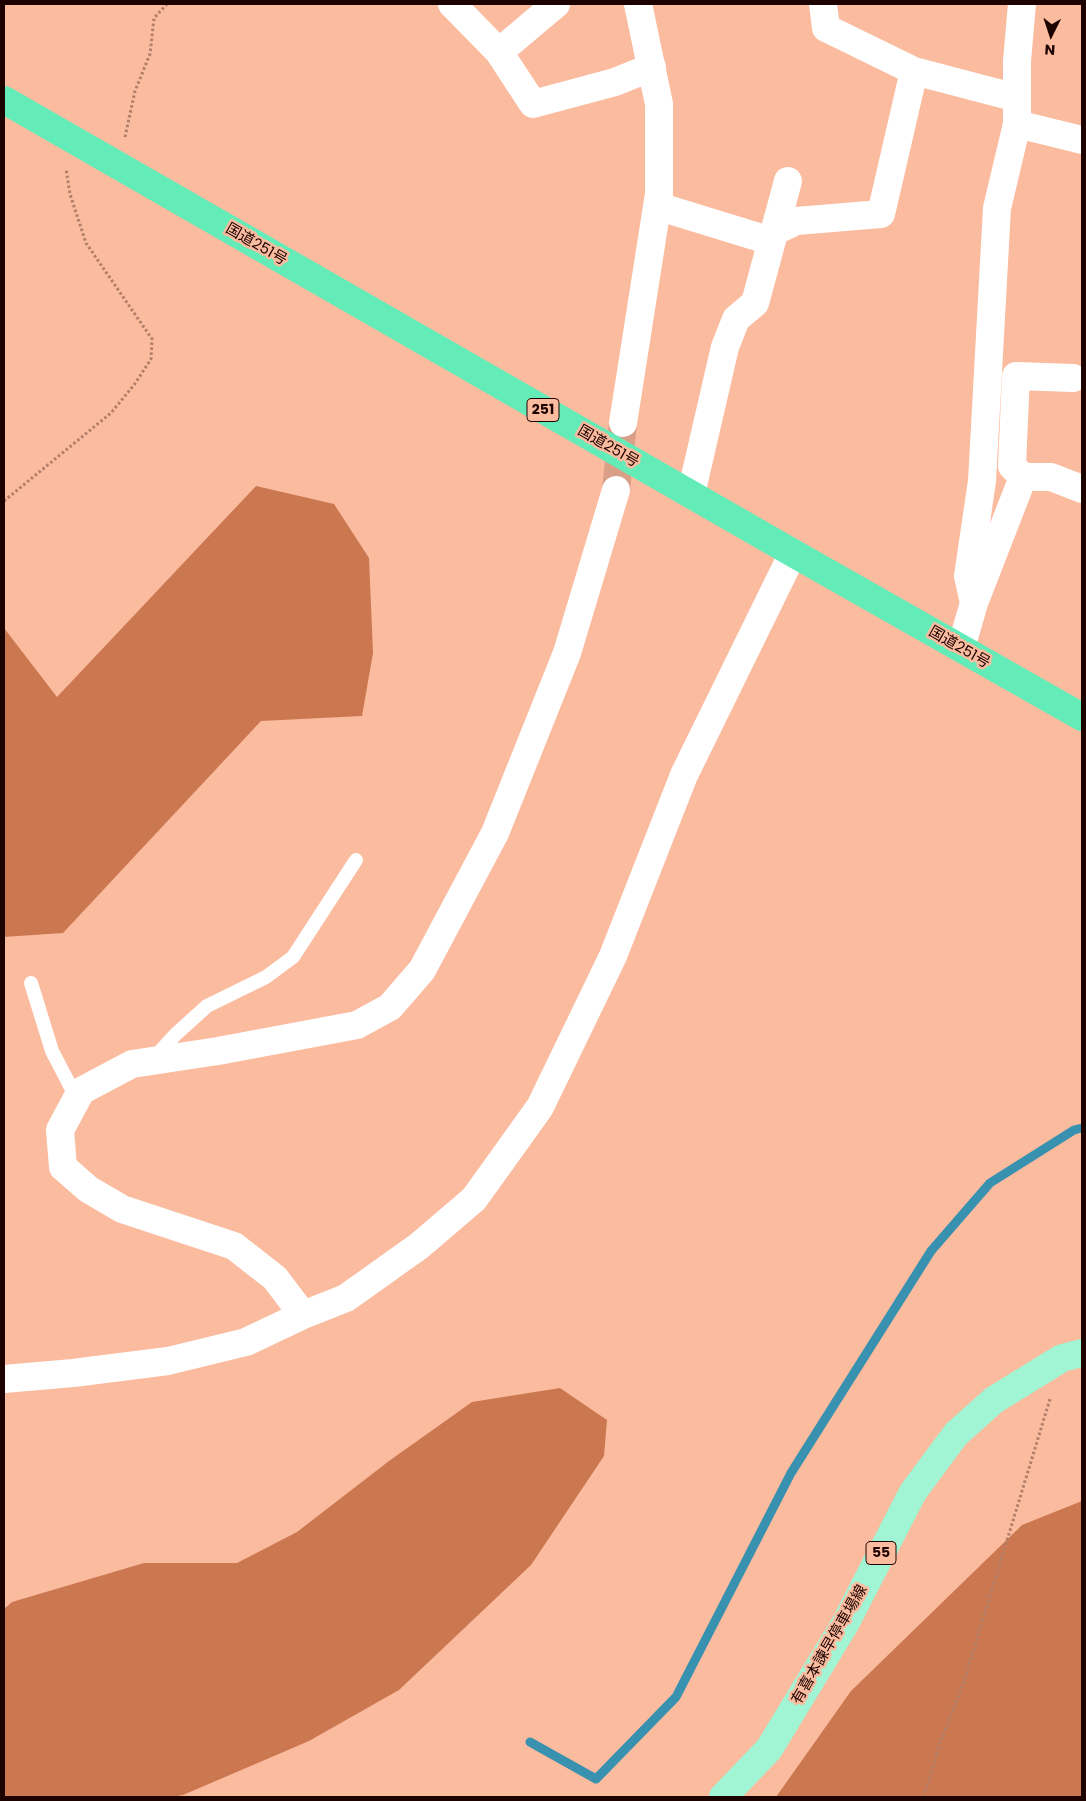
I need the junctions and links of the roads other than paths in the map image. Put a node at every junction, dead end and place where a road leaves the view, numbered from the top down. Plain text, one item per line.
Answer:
1 (452, 4) edge
2 (556, 4) edge
3 (638, 4) edge
4 (823, 4) edge
5 (1022, 4) edge
6 (499, 52) junction
7 (652, 68) junction
8 (914, 71) junction
9 (4, 100) edge
10 (1017, 111) junction
11 (1082, 140) edge
12 (788, 181) dead end
13 (657, 206) junction
14 (772, 237) junction
15 (1073, 378) dead end
16 (623, 423) tunnel mouth
17 (1023, 477) junction
18 (1082, 488) edge
19 (616, 490) tunnel mouth
20 (691, 494) junction
21 (793, 553) junction
22 (974, 603) junction
23 (961, 648) junction
24 (1082, 717) edge
25 (356, 860) dead end
26 (31, 983) dead end
27 (151, 1061) junction
28 (77, 1099) junction
29 (303, 1315) junction
30 (1072, 1356) edge
31 (4, 1378) edge
32 (724, 1797) edge

1 - 6 street
2 - 6 street
3 - 7 street
4 - 8 street
5 - 10 street
6 - 7 street
7 - 13 street
8 - 10 street
8 - 14 street
9 - 20 highway, 国道251号 / 251
10 - 11 street
10 - 22 street
12 - 14 street
13 - 14 street
13 - 16 street
14 - 20 street
15 - 17 street
17 - 18 street
17 - 22 street
19 - 27 street
20 - 21 highway, 国道251号 / 251
21 - 23 highway, 国道251号 / 251
21 - 29 street
22 - 23 street
23 - 24 highway, 国道251号 / 251
25 - 27 lane
26 - 28 lane
27 - 28 street
28 - 29 street
29 - 31 street
30 - 32 main road, 有喜本諫早停車場線 / 55

